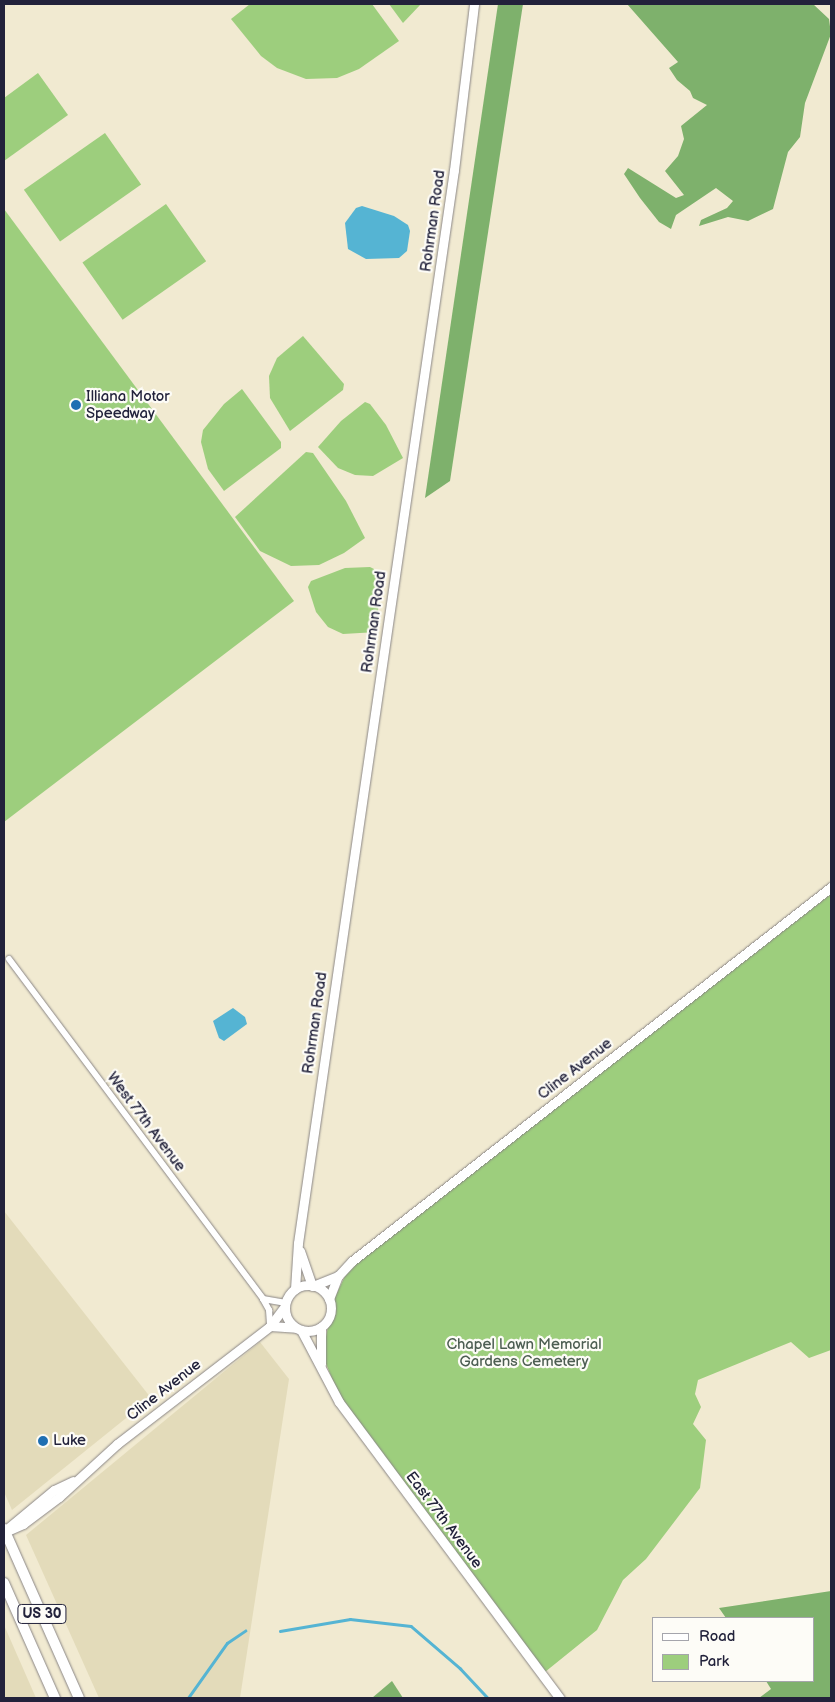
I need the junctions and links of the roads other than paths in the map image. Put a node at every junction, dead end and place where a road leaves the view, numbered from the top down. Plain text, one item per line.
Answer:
1 (474, 4) edge
2 (831, 887) edge
3 (9, 959) dead end
4 (298, 1244) junction
5 (338, 1276) junction
6 (312, 1286) junction
7 (295, 1289) junction
8 (263, 1299) junction
9 (329, 1299) junction
10 (285, 1305) junction
11 (270, 1326) junction
12 (321, 1327) junction
13 (299, 1329) junction
14 (321, 1366) junction
15 (4, 1531) edge
16 (4, 1583) edge
17 (55, 1698) edge
18 (79, 1698) edge
19 (560, 1698) edge

1 - 4 street, Rohrman Road
2 - 5 street, Cline Avenue
3 - 8 street, West 77th Avenue
4 - 6 street, Rohrman Road
4 - 7 street, Rohrman Road
5 - 6 street, Cline Avenue
5 - 9 street, Cline Avenue
6 - 7 street
6 - 9 street
7 - 10 street
8 - 10 street
8 - 11 street, West 77th Avenue
9 - 12 street
10 - 11 street, Cline Avenue
10 - 13 street
11 - 13 street
11 - 15 street, Cline Avenue
12 - 13 street
12 - 14 street, East 77th Avenue
13 - 14 street, East 77th Avenue
14 - 19 street, East 77th Avenue
15 - 18 main road, US 30
16 - 17 main road, US 30

